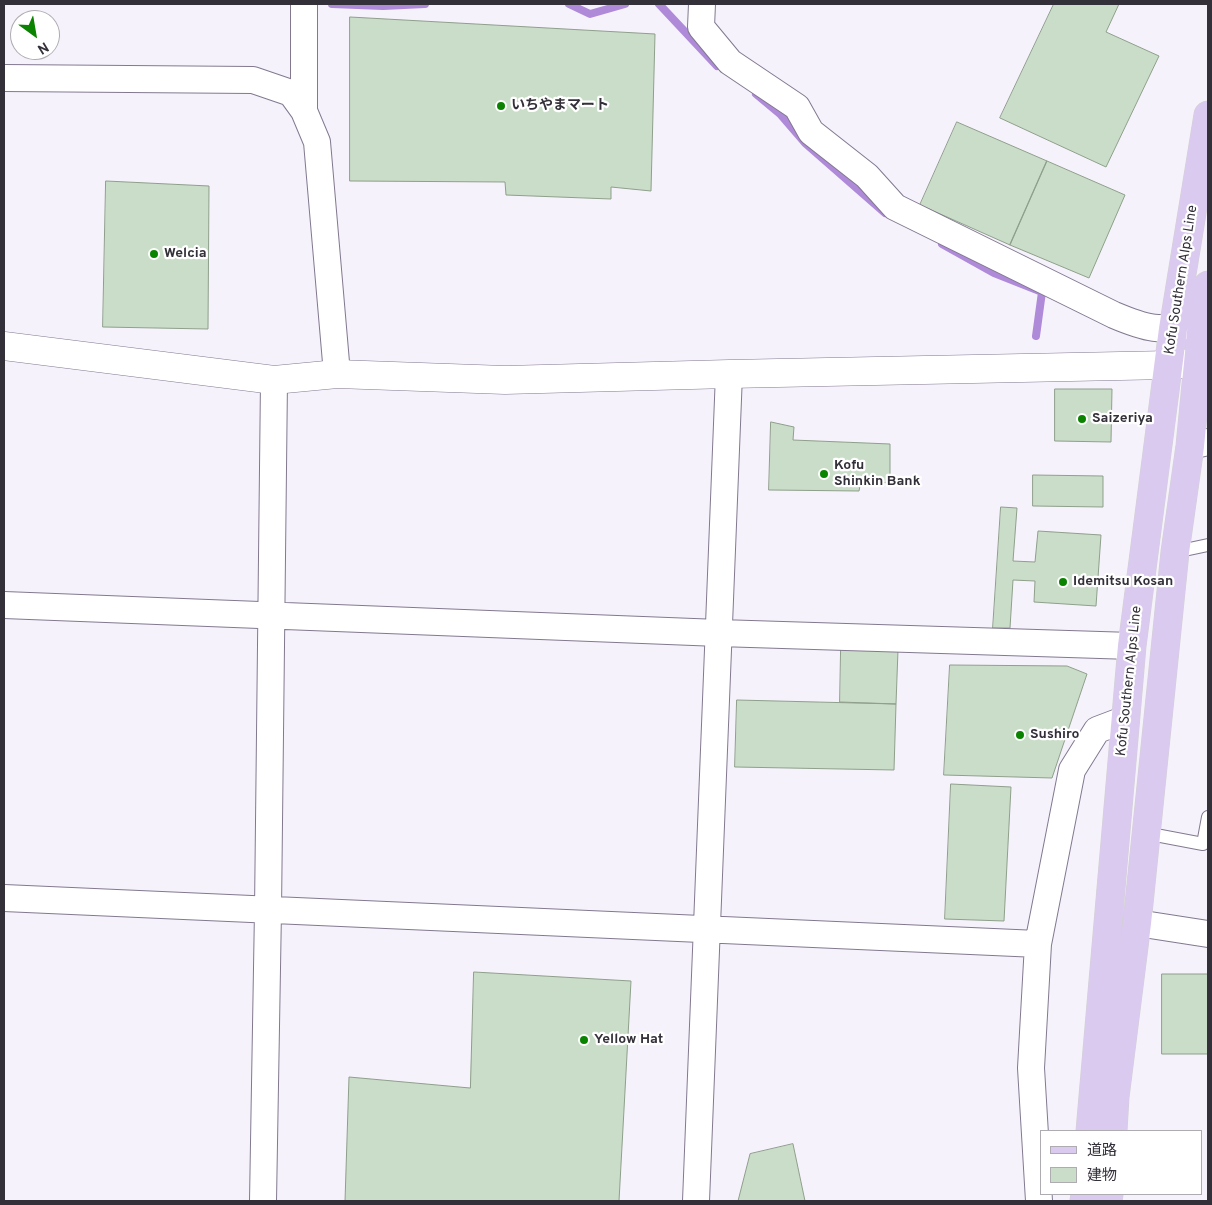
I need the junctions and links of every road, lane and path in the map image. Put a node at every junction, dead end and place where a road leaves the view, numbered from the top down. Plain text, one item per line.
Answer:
1 (304, 4) edge
2 (702, 4) edge
3 (4, 78) edge
4 (304, 111) junction
5 (1208, 115) edge
6 (1208, 285) edge
7 (1205, 322) edge
8 (1173, 329) junction
9 (4, 346) edge
10 (1197, 363) junction
11 (1169, 365) junction
12 (338, 374) junction
13 (729, 374) junction
14 (274, 380) junction
15 (1199, 444) edge
16 (1208, 545) edge
17 (1175, 552) junction
18 (4, 605) edge
19 (272, 616) junction
20 (719, 633) junction
21 (1132, 646) junction
22 (1126, 719) junction
23 (1208, 817) edge
24 (1146, 833) junction
25 (4, 898) edge
26 (268, 910) junction
27 (1137, 923) junction
28 (707, 930) junction
29 (1208, 934) edge
30 (1038, 944) junction
31 (1090, 1130) edge
32 (1113, 1130) edge
33 (263, 1201) edge
34 (696, 1201) edge
35 (1039, 1201) edge

1 - 4 street
2 - 8 street
3 - 4 street
4 - 12 street
5 - 8 main road, Kofu Southern Alps Line
6 - 7 main road, Kofu Southern Alps Line
7 - 8 street
7 - 10 main road, Kofu Southern Alps Line
8 - 11 main road, Kofu Southern Alps Line
9 - 14 street
10 - 11 street
10 - 15 main road, Kofu Southern Alps Line
11 - 13 street
11 - 21 main road, Kofu Southern Alps Line
12 - 13 street
12 - 14 street
13 - 20 street
14 - 19 street
15 - 17 main road, Kofu Southern Alps Line
16 - 17 lane
17 - 24 main road, Kofu Southern Alps Line
18 - 19 street
19 - 20 street
19 - 26 street
20 - 21 street
20 - 28 street
21 - 22 main road, Kofu Southern Alps Line
22 - 30 street
22 - 31 main road, Kofu Southern Alps Line
23 - 24 lane
24 - 27 main road, Kofu Southern Alps Line
25 - 26 street
26 - 28 street
26 - 33 street
27 - 29 street
27 - 32 main road, Kofu Southern Alps Line
28 - 30 street
28 - 34 street
30 - 35 street

